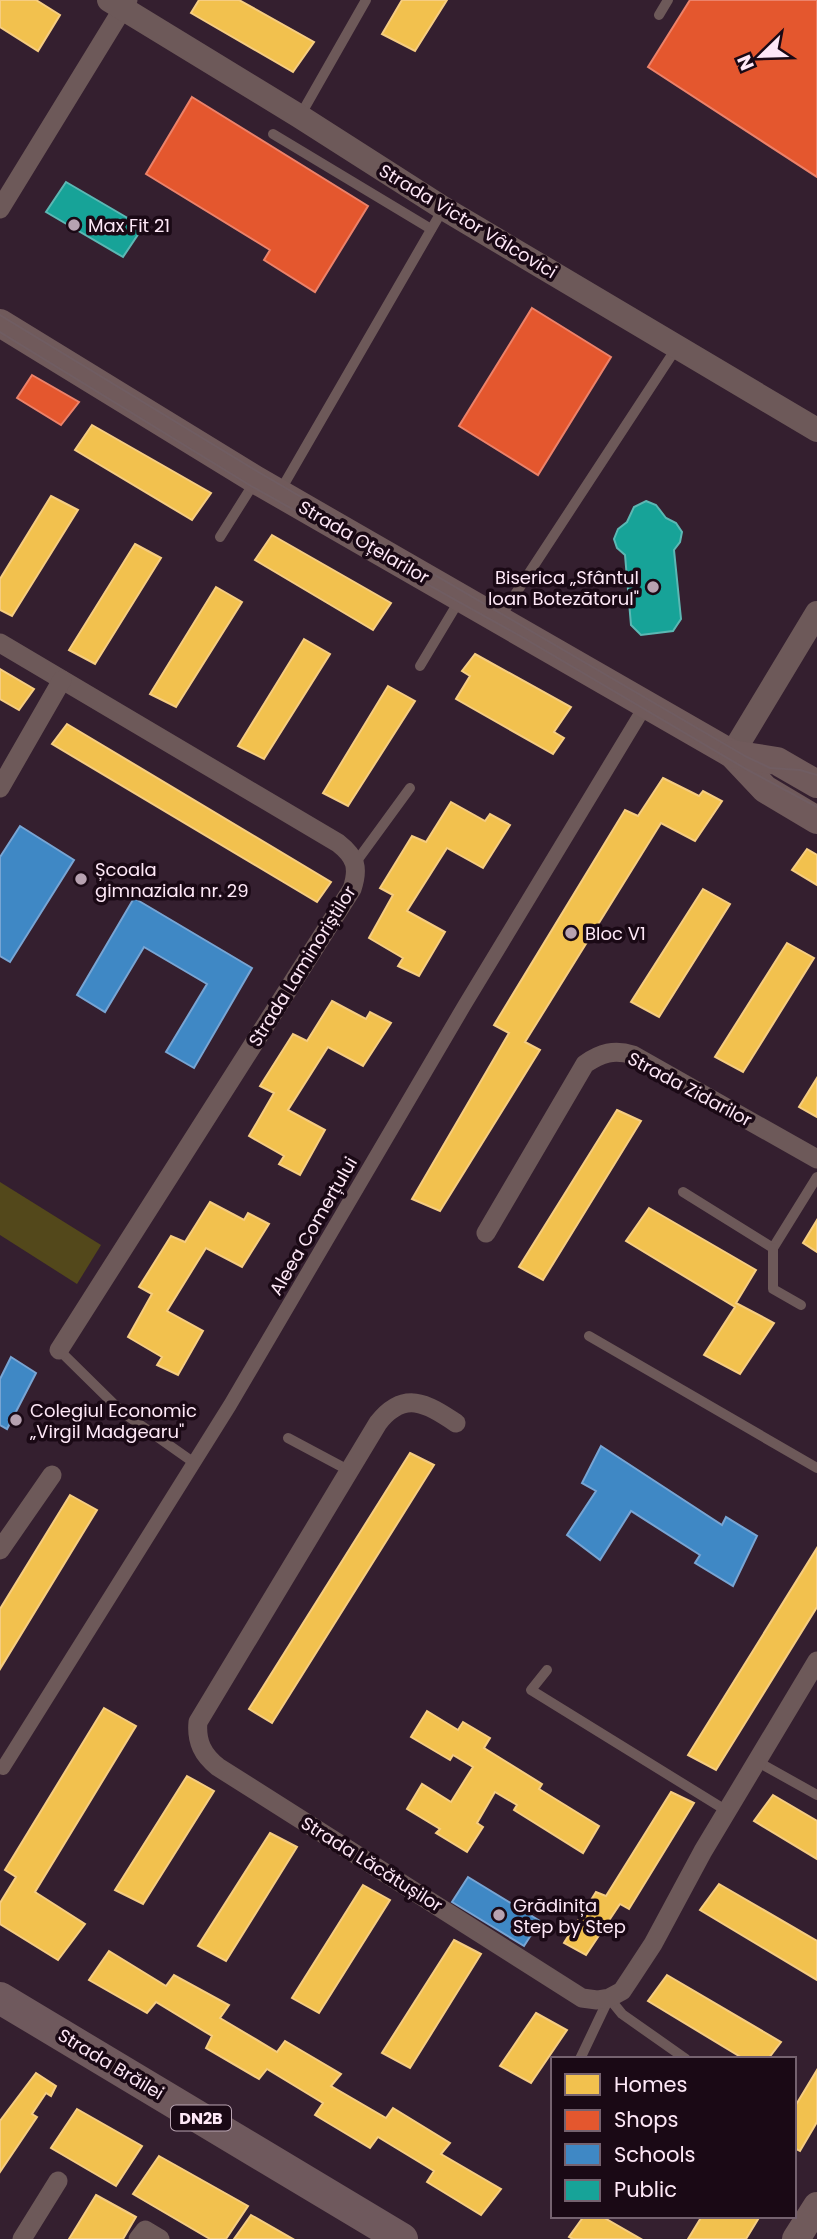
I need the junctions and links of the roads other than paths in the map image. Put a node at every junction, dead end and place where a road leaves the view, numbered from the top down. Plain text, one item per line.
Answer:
1 (366, 0) edge
2 (668, 0) edge
3 (120, 3) edge
4 (659, 15) dead end
5 (299, 116) junction
6 (272, 134) dead end
7 (0, 209) edge
8 (437, 219) junction
9 (0, 323) edge
10 (678, 346) junction
11 (817, 430) edge
12 (267, 486) junction
13 (220, 537) dead end
14 (461, 598) junction
15 (816, 618) edge
16 (499, 619) junction
17 (0, 643) edge
18 (420, 666) dead end
19 (62, 680) junction
20 (648, 701) junction
21 (732, 754) junction
22 (817, 784) edge
23 (0, 788) edge
24 (410, 788) dead end
25 (817, 820) edge
26 (356, 862) junction
27 (817, 1159) edge
28 (817, 1177) edge
29 (682, 1192) dead end
30 (486, 1233) dead end
31 (773, 1248) junction
32 (801, 1305) dead end
33 (589, 1336) dead end
34 (59, 1350) joint
35 (456, 1423) dead end
36 (288, 1438) dead end
37 (193, 1462) junction
38 (817, 1468) edge
39 (348, 1469) junction
40 (52, 1475) dead end
41 (0, 1550) edge
42 (817, 1661) edge
43 (547, 1670) dead end
44 (758, 1762) junction
45 (3, 1768) dead end
46 (817, 1795) edge
47 (727, 1811) junction
48 (0, 1998) edge
49 (609, 1998) junction
50 (580, 2057) edge
51 (683, 2057) edge
52 (58, 2180) dead end
53 (817, 2206) edge
54 (22, 2239) edge
55 (402, 2239) edge
56 (796, 2239) edge

1 - 5 lane
2 - 4 lane
3 - 5 street, Strada Victor Vâlcovici
3 - 7 street, Strada Victor Vâlcovici
5 - 8 street, Strada Victor Vâlcovici
6 - 8 lane
8 - 10 street, Strada Victor Vâlcovici
8 - 12 lane
9 - 12 main road, Strada Oțelarilor
10 - 11 street, Strada Victor Vâlcovici
10 - 16 lane
12 - 13 lane
12 - 14 main road, Strada Oțelarilor
14 - 16 main road, Strada Oțelarilor
14 - 18 lane
15 - 21 street
16 - 20 main road, Strada Oțelarilor
17 - 19 street, Strada Laminoriștilor
19 - 23 street
19 - 26 street, Strada Laminoriștilor
20 - 21 main road, Strada Oțelarilor
20 - 37 street, Aleea Comerțului
21 - 22 main road, Strada Oțelarilor
21 - 25 main road, Strada Oțelarilor
24 - 26 lane
26 - 34 street, Strada Laminoriștilor
27 - 30 street, Strada Zidarilor
28 - 31 lane
29 - 31 lane
31 - 32 lane
33 - 38 lane
34 - 37 lane
35 - 39 street, Strada Lăcătușilor
36 - 39 lane
37 - 45 street, Aleea Comerțului
39 - 49 street, Strada Lăcătușilor
40 - 41 street
42 - 44 street
43 - 47 lane
44 - 46 lane
44 - 47 street
47 - 49 street
48 - 55 main road, Strada Brăilei / DN2B
49 - 50 lane
49 - 51 lane
52 - 54 street
53 - 56 main road

